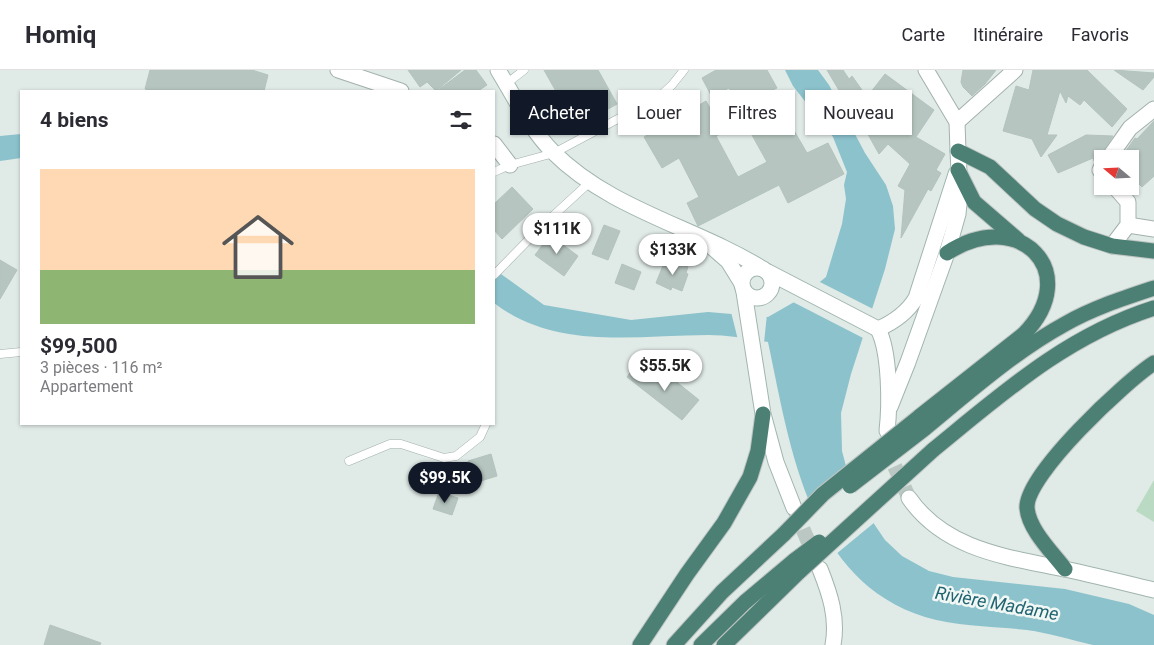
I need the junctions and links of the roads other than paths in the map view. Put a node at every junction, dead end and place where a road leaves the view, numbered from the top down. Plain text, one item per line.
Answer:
1 (338, 70) edge
2 (498, 70) edge
3 (524, 70) edge
4 (684, 70) edge
5 (926, 70) edge
6 (1015, 70) edge
7 (506, 84) junction
8 (398, 90) edge
9 (1154, 109) edge
10 (957, 122) junction
11 (495, 145) edge
12 (1114, 150) edge
13 (958, 151) junction
14 (554, 153) junction
15 (510, 165) junction
16 (958, 170) junction
17 (495, 172) edge
18 (590, 182) junction
19 (1122, 195) edge
20 (1128, 224) junction
21 (1154, 229) edge
22 (698, 236) junction
23 (1019, 241) junction
24 (1112, 246) junction
25 (1154, 251) edge
26 (947, 253) junction
27 (766, 270) junction
28 (495, 273) edge
29 (743, 287) junction
30 (1154, 288) edge
31 (1154, 308) edge
32 (875, 327) junction
33 (20, 352) edge
34 (0, 354) edge
35 (1154, 363) edge
36 (890, 407) junction
37 (763, 414) junction
38 (922, 424) junction
39 (486, 425) edge
40 (887, 431) tunnel mouth
41 (349, 461) dead end
42 (909, 498) tunnel mouth
43 (794, 508) tunnel mouth
44 (798, 566) junction
45 (820, 569) tunnel mouth
46 (1065, 569) junction
47 (1154, 590) edge
48 (640, 645) edge
49 (674, 645) edge
50 (701, 645) edge
51 (724, 645) edge
52 (833, 645) edge

1 - 8 main road
2 - 7 main road
3 - 7 lane
4 - 14 lane
5 - 10 main road
6 - 10 main road
7 - 14 main road
9 - 12 main road
10 - 13 main road
11 - 15 main road
13 - 16 main road
13 - 24 highway
14 - 15 lane
14 - 18 main road
15 - 17 lane
16 - 23 highway
16 - 26 main road
16 - 32 main road
18 - 22 main road
18 - 28 lane
19 - 20 main road
20 - 21 main road
20 - 24 main road
22 - 27 main road
22 - 29 main road
23 - 26 highway
23 - 38 highway
24 - 25 highway
26 - 36 main road
27 - 29 main road
27 - 29 main road
27 - 32 main road
29 - 37 main road
30 - 38 highway
31 - 44 highway, bridge
32 - 36 main road
33 - 34 lane
35 - 46 highway
36 - 40 main road
37 - 43 main road
37 - 48 highway
38 - 49 highway, bridge
39 - 41 lane
42 - 46 main road
44 - 50 highway
44 - 51 highway
45 - 52 main road
46 - 47 main road

